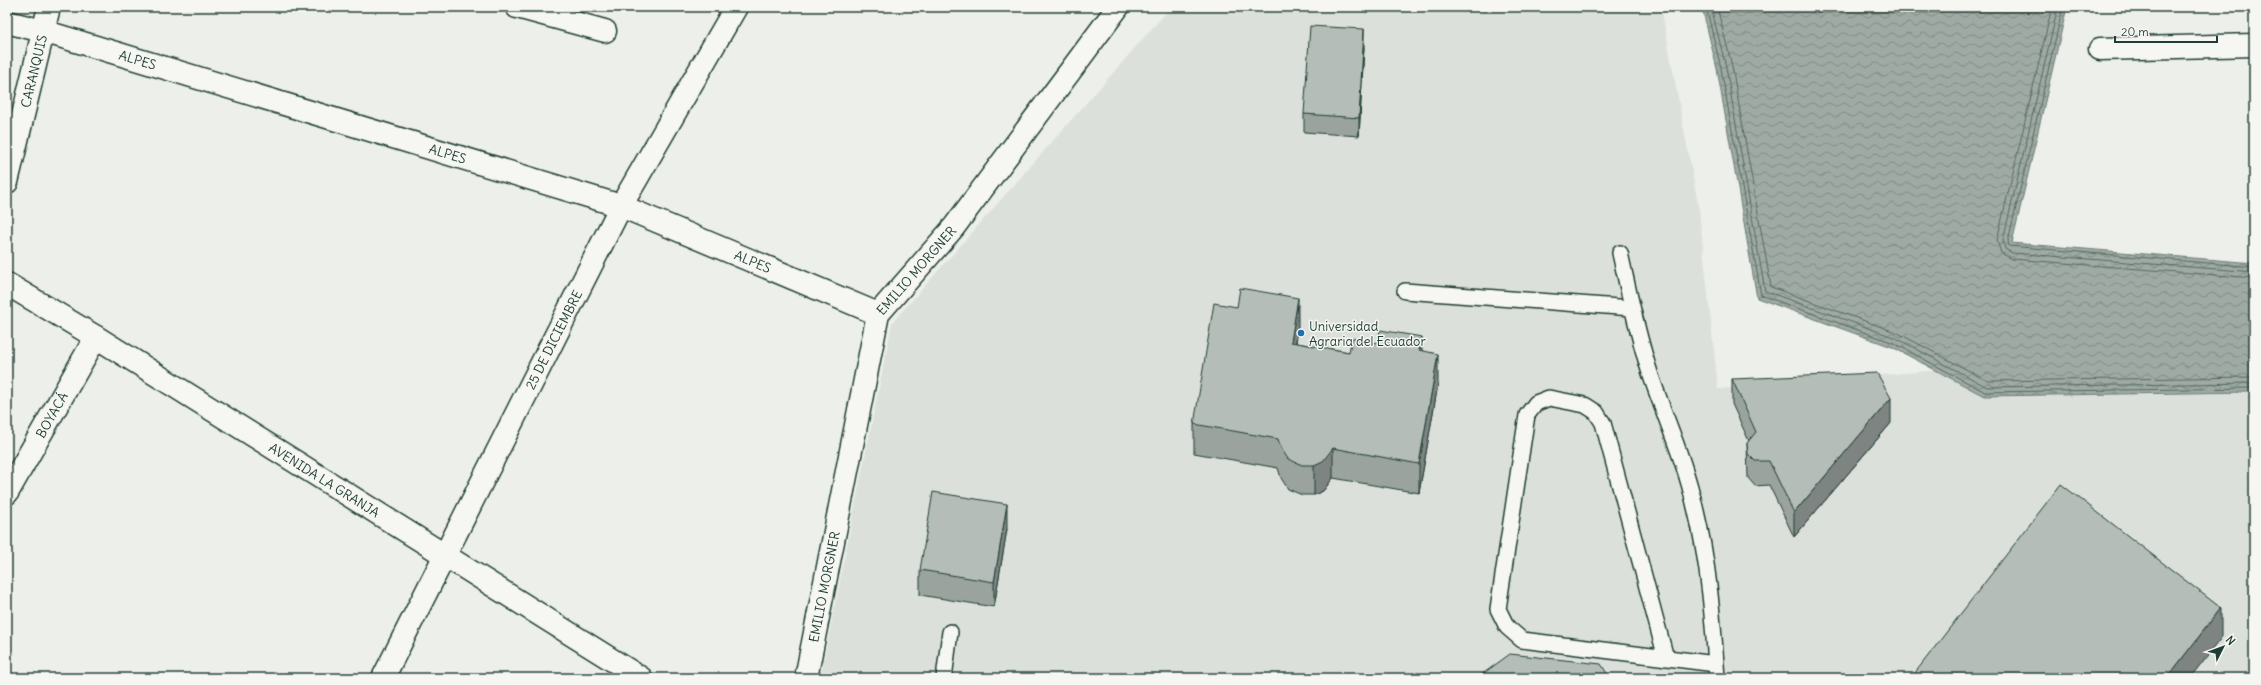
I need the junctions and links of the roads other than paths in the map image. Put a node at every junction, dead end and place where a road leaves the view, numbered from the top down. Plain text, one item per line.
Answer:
1 (49, 7) edge
2 (517, 7) edge
3 (736, 7) edge
4 (1118, 7) edge
5 (7, 22) edge
6 (43, 31) junction
7 (605, 31) dead end
8 (2254, 45) edge
9 (2100, 49) dead end
10 (7, 182) edge
11 (621, 206) junction
12 (1620, 252) dead end
13 (7, 284) edge
14 (1406, 291) dead end
15 (1632, 308) junction
16 (878, 314) junction
17 (96, 337) junction
18 (7, 493) edge
19 (443, 556) junction
20 (950, 632) dead end
21 (1666, 658) junction
22 (1716, 671) edge
23 (383, 678) edge
24 (641, 678) edge
25 (806, 678) edge
26 (944, 678) edge

1 - 6 street, CARANQUIS
2 - 7 street
3 - 11 street, 25 DE DICIEMBRE
4 - 16 street, EMILIO MORGNER
5 - 6 street, ALPES
6 - 10 street, CARANQUIS
6 - 11 street, ALPES
8 - 9 street
11 - 16 street, ALPES
11 - 19 street, 25 DE DICIEMBRE
12 - 15 lane
13 - 17 street, AVENIDA LA GRANJA
14 - 15 lane
15 - 22 lane
16 - 25 street, EMILIO MORGNER
17 - 18 street, BOYACÁ
17 - 19 street, AVENIDA LA GRANJA
19 - 23 street, 25 DE DICIEMBRE
19 - 24 street, AVENIDA LA GRANJA
20 - 26 lane
21 - 21 lane
21 - 22 lane

